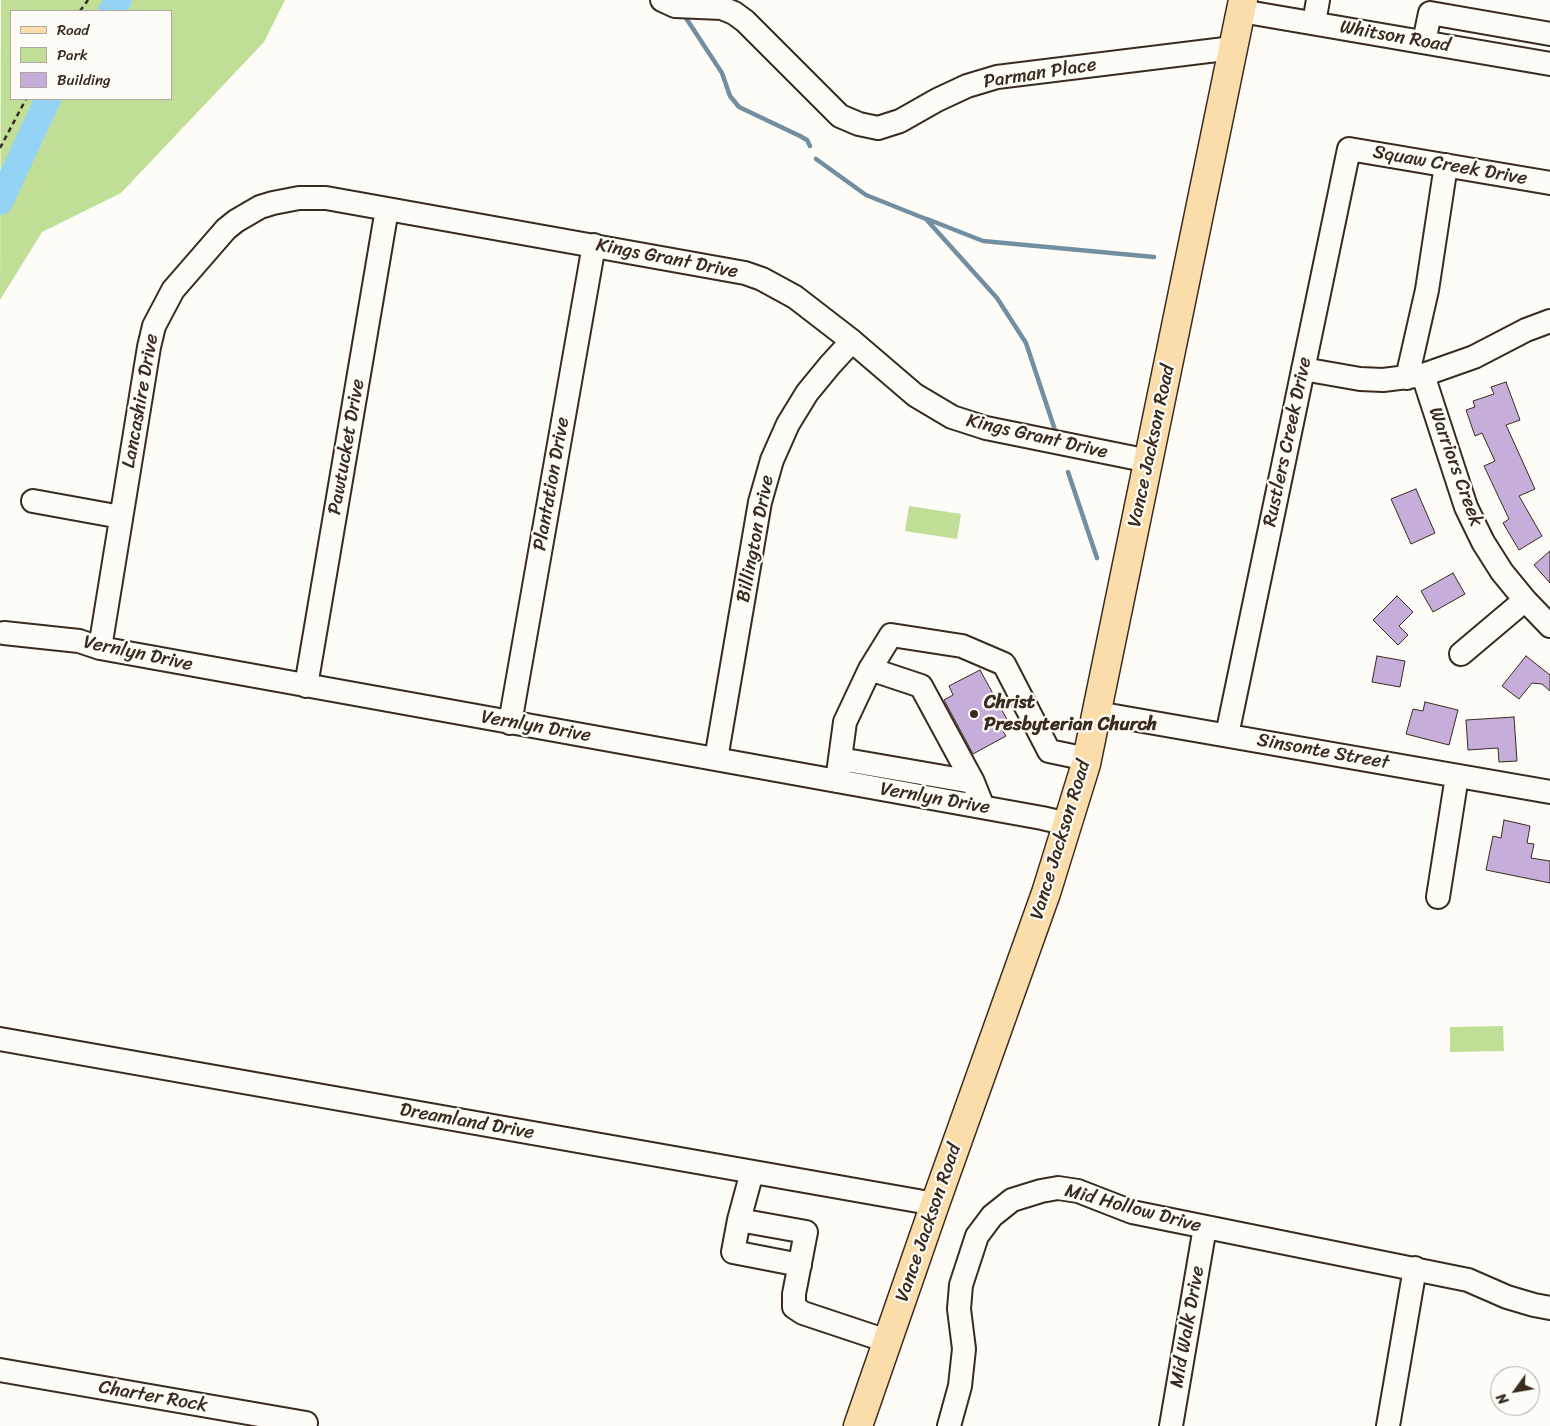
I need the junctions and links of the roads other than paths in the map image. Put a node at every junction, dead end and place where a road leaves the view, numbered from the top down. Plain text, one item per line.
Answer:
1 (662, 0) edge
2 (1318, 0) edge
3 (1242, 5) edge
4 (1314, 23) junction
5 (1550, 34) edge
6 (1424, 42) junction
7 (1233, 48) junction
8 (1550, 64) edge
9 (1350, 149) joint
10 (1446, 166) junction
11 (1550, 183) edge
12 (387, 209) junction
13 (594, 245) junction
14 (173, 290) joint
15 (1550, 321) edge
16 (852, 341) junction
17 (1303, 370) junction
18 (1415, 376) junction
19 (1149, 461) junction
20 (33, 501) dead end
21 (121, 517) junction
22 (1524, 600) junction
23 (1550, 626) edge
24 (4, 633) dead end
25 (100, 648) junction
26 (1462, 654) dead end
27 (870, 669) junction
28 (306, 686) junction
29 (1097, 713) junction
30 (510, 723) junction
31 (1227, 735) junction
32 (840, 759) junction
33 (1087, 759) junction
34 (716, 760) junction
35 (937, 776) junction
36 (1457, 776) junction
37 (837, 781) junction
38 (973, 782) junction
39 (1550, 792) edge
40 (935, 799) junction
41 (983, 808) junction
42 (1068, 824) junction
43 (1438, 897) dead end
44 (0, 1039) edge
45 (752, 1172) junction
46 (935, 1204) junction
47 (740, 1220) junction
48 (1204, 1227) junction
49 (800, 1265) junction
50 (1415, 1268) junction
51 (1550, 1308) edge
52 (887, 1341) junction
53 (0, 1370) edge
54 (306, 1424) edge
55 (858, 1426) edge
56 (949, 1426) edge
57 (1171, 1426) edge
58 (1388, 1426) edge

1 - 7 street, Parman Place
2 - 4 street
3 - 4 street, Whitson Road
3 - 7 main road, Vance Jackson Road
4 - 6 street, Whitson Road
5 - 6 street
6 - 8 street, Whitson Road
7 - 19 main road, Vance Jackson Road
9 - 10 street, Squaw Creek Drive
9 - 17 street, Rustlers Creek Drive
10 - 11 street, Squaw Creek Drive
10 - 18 street
12 - 13 street, Kings Grant Drive
12 - 14 street, Kings Grant Drive
12 - 28 street, Pawtucket Drive
13 - 16 street, Kings Grant Drive
13 - 30 street, Plantation Drive
14 - 21 street, Lancashire Drive
15 - 18 street
16 - 19 street, Kings Grant Drive
16 - 34 street, Billington Drive
17 - 18 street
17 - 31 street, Rustlers Creek Drive
18 - 22 street, Warriors Creek
19 - 29 main road, Vance Jackson Road
20 - 21 street
21 - 25 street, Lancashire Drive
22 - 23 street, Warriors Creek
22 - 26 street
24 - 25 street, Vernlyn Drive
25 - 28 street, Vernlyn Drive
27 - 32 street
27 - 33 street
27 - 38 street
28 - 30 street, Vernlyn Drive
29 - 31 street, Sinsonte Street
29 - 33 main road, Vance Jackson Road
30 - 34 street, Vernlyn Drive
31 - 36 street, Sinsonte Street
32 - 35 street
32 - 37 street
33 - 42 main road, Vance Jackson Road
34 - 37 street, Vernlyn Drive
35 - 38 street
35 - 40 street
36 - 39 street, Sinsonte Street
36 - 43 street
37 - 40 street, Vernlyn Drive
38 - 41 street
40 - 41 street, Vernlyn Drive
41 - 42 street, Vernlyn Drive
42 - 46 main road, Vance Jackson Road
44 - 45 street, Dreamland Drive
45 - 46 street, Dreamland Drive
45 - 47 street
46 - 52 main road, Vance Jackson Road
47 - 49 street
47 - 49 street
48 - 50 street, Mid Hollow Drive
48 - 56 street, Mid Hollow Drive
48 - 57 street, Mid Walk Drive
49 - 52 street
50 - 51 street, Mid Hollow Drive
50 - 58 street
52 - 55 main road, Vance Jackson Road
53 - 54 street, Charter Rock

